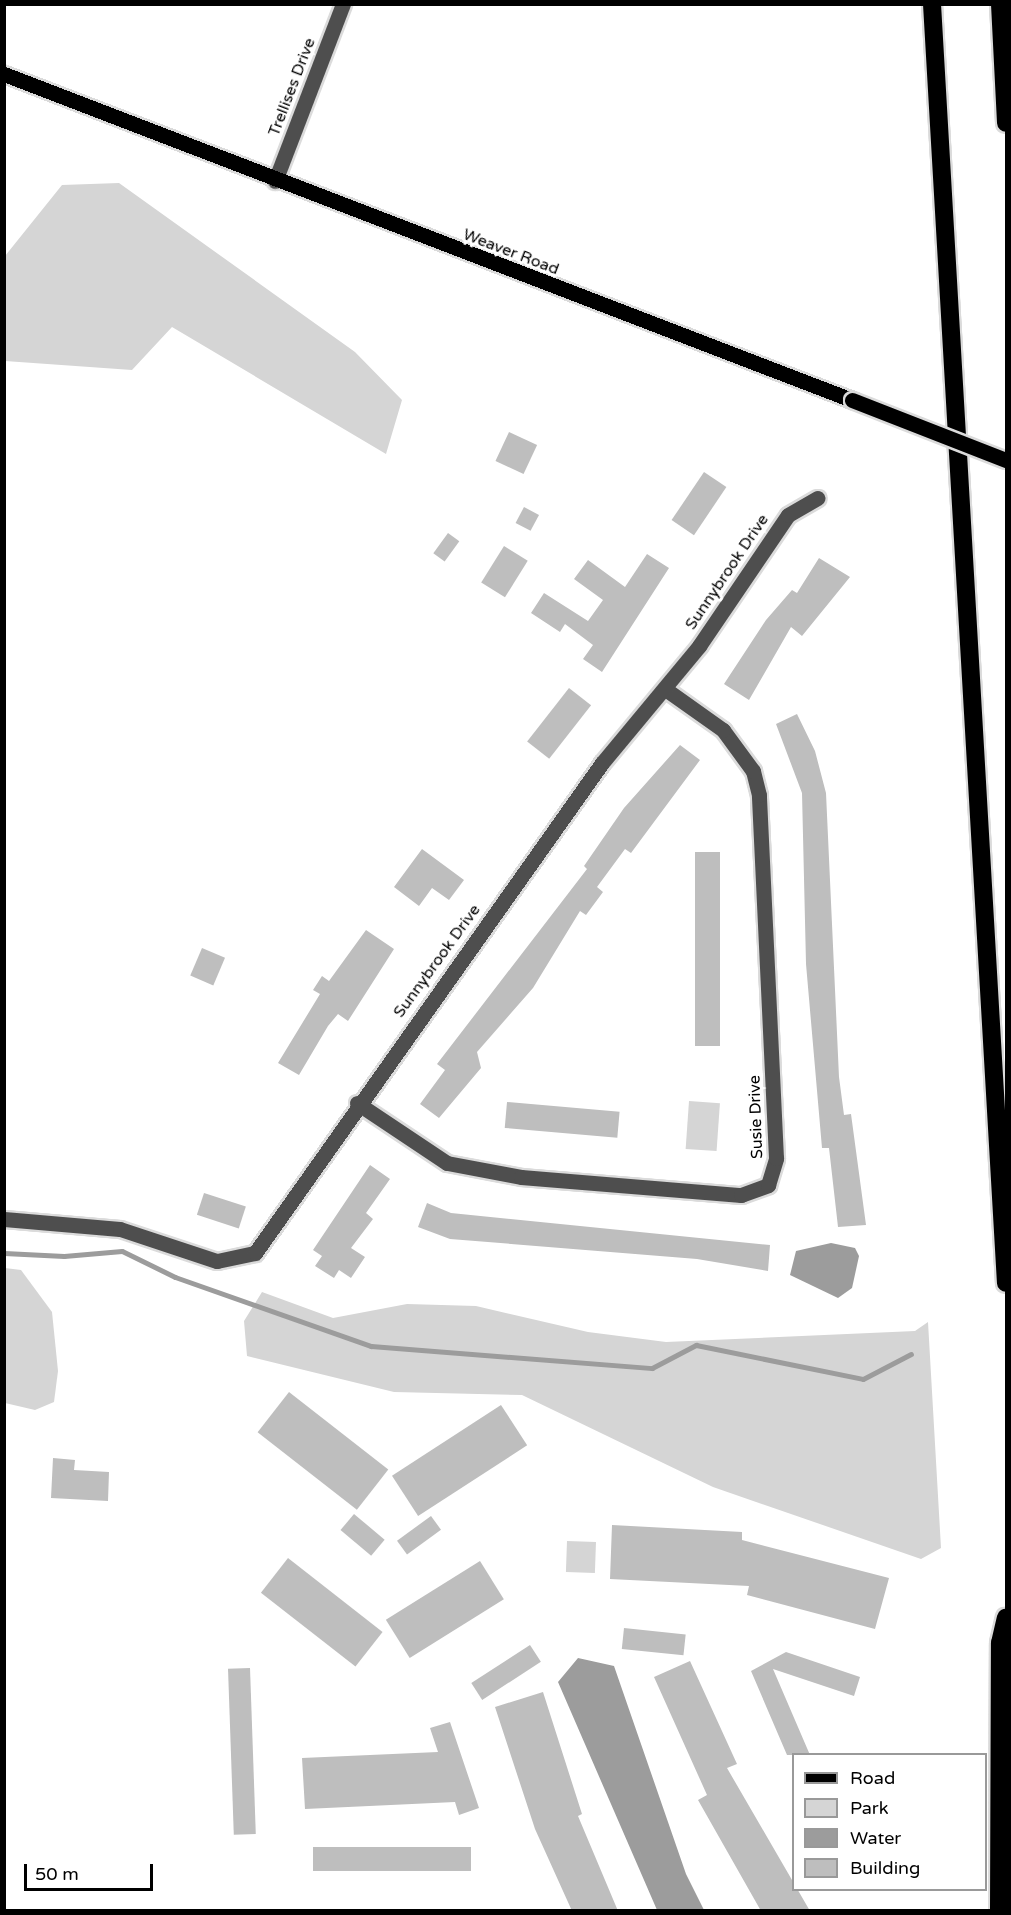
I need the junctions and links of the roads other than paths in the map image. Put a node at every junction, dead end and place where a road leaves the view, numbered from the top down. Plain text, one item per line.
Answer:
1 (343, 4) edge
2 (932, 4) edge
3 (1000, 4) edge
4 (4, 74) edge
5 (1006, 123) edge
6 (275, 181) junction
7 (1006, 460) edge
8 (817, 498) dead end
9 (665, 689) junction
10 (357, 1103) junction
11 (4, 1219) edge
12 (1006, 1283) edge
13 (1006, 1618) edge
14 (999, 1911) edge

1 - 6 street, Trellises Drive
2 - 12 highway
3 - 5 highway
4 - 6 main road, Weaver Road
6 - 7 main road, Weaver Road, bridge
8 - 9 street, Sunnybrook Drive
9 - 10 street, Sunnybrook Drive
9 - 10 street, Susie Drive
10 - 11 street, Sunnybrook Drive
13 - 14 highway

